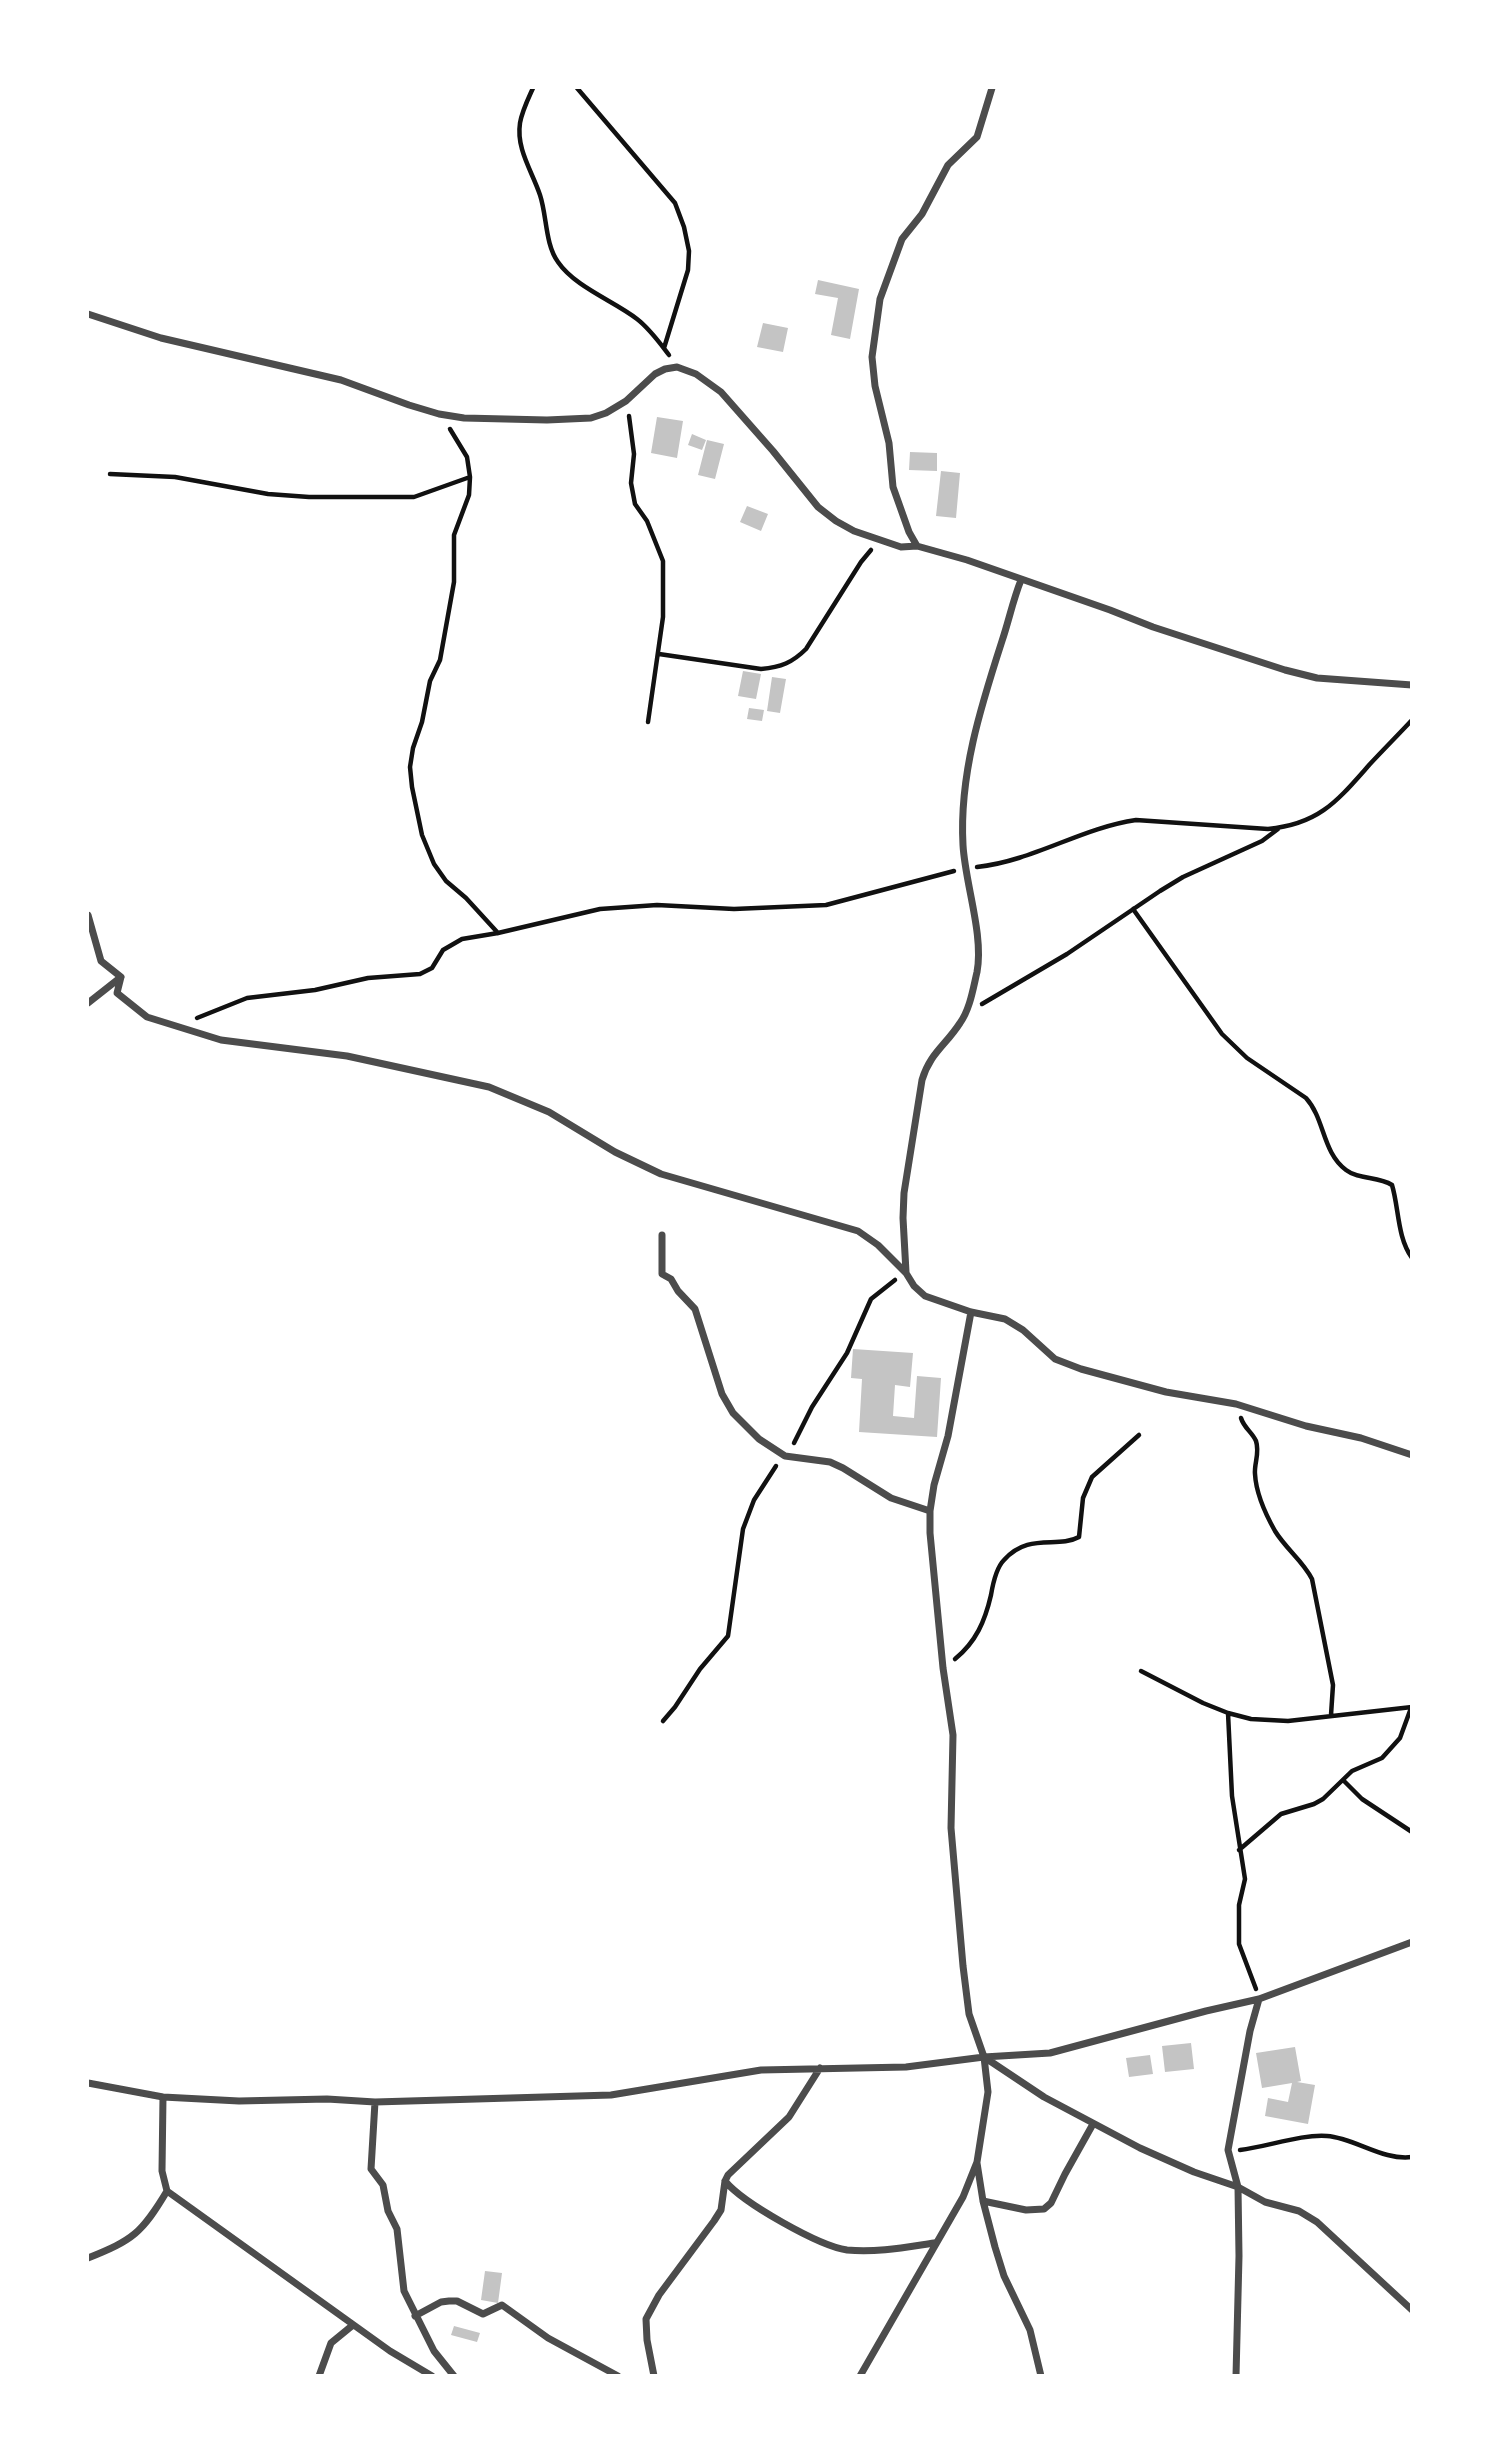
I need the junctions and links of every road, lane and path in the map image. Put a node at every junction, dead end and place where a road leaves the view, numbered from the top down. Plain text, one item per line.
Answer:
1 (533, 88) edge
2 (577, 88) edge
3 (992, 88) edge
4 (88, 314) edge
5 (664, 348) junction
6 (677, 367) junction
7 (626, 401) junction
8 (439, 414) junction
9 (110, 474) dead end
10 (470, 477) junction
11 (878, 541) junction
12 (917, 545) junction
13 (1021, 580) junction
14 (659, 654) junction
15 (1412, 685) edge
16 (1412, 720) edge
17 (648, 722) dead end
18 (1281, 828) junction
19 (966, 868) junction
20 (1133, 909) junction
21 (88, 915) edge
22 (498, 933) junction
23 (121, 976) junction
24 (88, 1003) edge
25 (962, 1020) junction
26 (178, 1027) junction
27 (662, 1235) dead end
28 (1412, 1258) edge
29 (906, 1273) junction
30 (971, 1312) junction
31 (1236, 1404) junction
32 (1139, 1435) dead end
33 (785, 1455) junction
34 (1412, 1455) edge
35 (930, 1511) junction
36 (943, 1668) junction
37 (1141, 1671) dead end
38 (1411, 1707) edge
39 (1228, 1713) junction
40 (1331, 1715) junction
41 (663, 1721) dead end
42 (1342, 1780) junction
43 (1412, 1832) edge
44 (1239, 1850) junction
45 (1412, 1942) edge
46 (1259, 2000) junction
47 (984, 2056) junction
48 (820, 2068) junction
49 (88, 2083) edge
50 (163, 2097) junction
51 (375, 2102) junction
52 (1093, 2124) junction
53 (1228, 2150) junction
54 (1412, 2157) edge
55 (977, 2162) junction
56 (725, 2181) junction
57 (1238, 2187) junction
58 (167, 2190) junction
59 (983, 2201) junction
60 (934, 2243) junction
61 (88, 2258) edge
62 (1412, 2310) edge
63 (415, 2316) junction
64 (353, 2325) junction
65 (319, 2375) edge
66 (432, 2375) edge
67 (453, 2375) edge
68 (618, 2375) edge
69 (654, 2375) edge
70 (860, 2375) edge
71 (1041, 2375) edge
72 (1236, 2375) edge

1 - 5 path
2 - 5 path
3 - 12 street
4 - 8 street
5 - 6 path
6 - 7 street
6 - 11 street
7 - 8 street
7 - 14 path
8 - 10 path
9 - 10 path
10 - 22 path
11 - 12 street
11 - 14 path
12 - 13 street
13 - 15 street
13 - 19 street
14 - 17 path
16 - 18 path
18 - 19 path
18 - 20 path
19 - 22 path
19 - 25 street
20 - 25 path
20 - 28 path
21 - 23 street
22 - 26 path
23 - 24 street
23 - 26 street
25 - 29 street
26 - 29 street
27 - 33 street
29 - 30 street
29 - 33 path
30 - 31 street
30 - 35 street
31 - 34 street
31 - 40 path
32 - 36 path
33 - 35 street
33 - 41 path
35 - 36 street
36 - 47 street
37 - 39 path
38 - 40 path
38 - 42 path
39 - 40 path
39 - 44 path
42 - 43 path
42 - 44 path
44 - 46 path
45 - 46 street
46 - 47 street
46 - 53 street
47 - 48 street
47 - 52 street
47 - 55 street
48 - 51 street
48 - 56 street
49 - 50 street
50 - 51 street
50 - 58 street
51 - 63 street
52 - 57 street
52 - 59 street
53 - 54 path
53 - 57 street
55 - 59 street
55 - 60 street
56 - 60 street
56 - 69 street
57 - 62 street
57 - 72 street
58 - 61 street
58 - 64 street
59 - 71 street
60 - 70 street
63 - 67 street
63 - 68 street
64 - 65 street
64 - 66 street

